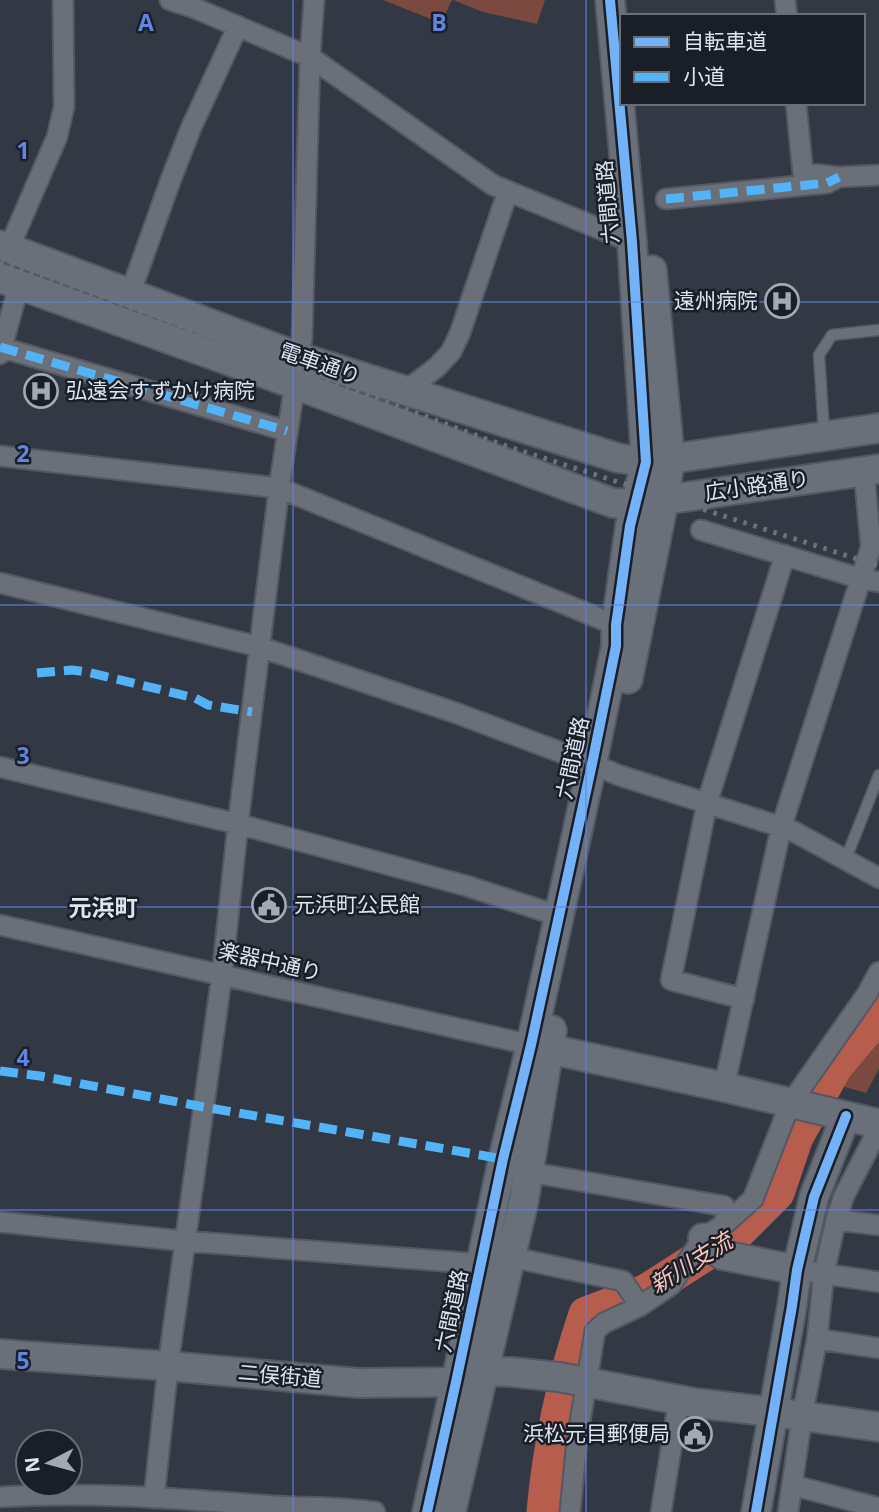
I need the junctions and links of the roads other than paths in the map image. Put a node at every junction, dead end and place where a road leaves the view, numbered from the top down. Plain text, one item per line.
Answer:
1 (63, 0) edge
2 (170, 0) edge
3 (314, 0) edge
4 (610, 0) edge
5 (238, 26) junction
6 (310, 57) junction
7 (637, 105) edge
8 (796, 105) edge
9 (879, 175) edge
10 (839, 177) junction
11 (508, 191) junction
12 (666, 199) dead end
13 (632, 242) junction
14 (5, 247) edge
15 (9, 282) edge
16 (130, 294) junction
17 (879, 330) edge
18 (1, 349) edge
19 (296, 370) junction
20 (404, 392) junction
21 (879, 428) edge
22 (287, 431) junction
23 (825, 436) junction
24 (0, 456) edge
25 (658, 461) junction
26 (871, 470) edge
27 (279, 488) junction
28 (664, 500) junction
29 (636, 504) junction
30 (701, 530) dead end
31 (785, 555) junction
32 (870, 580) edge
33 (0, 583) edge
34 (616, 625) junction
35 (260, 647) junction
36 (0, 767) edge
37 (601, 768) junction
38 (879, 775) edge
39 (707, 803) junction
40 (238, 824) junction
41 (781, 828) junction
42 (845, 861) junction
43 (879, 878) edge
44 (559, 916) junction
45 (0, 925) edge
46 (879, 972) edge
47 (222, 974) junction
48 (744, 999) junction
49 (539, 1046) junction
50 (724, 1087) junction
51 (790, 1104) junction
52 (837, 1115) junction
53 (879, 1126) edge
54 (529, 1172) junction
55 (836, 1220) junction
56 (0, 1222) edge
57 (879, 1226) edge
58 (715, 1240) junction
59 (184, 1241) junction
60 (510, 1257) junction
61 (481, 1264) junction
62 (811, 1271) junction
63 (879, 1282) edge
64 (640, 1305) junction
65 (817, 1339) junction
66 (879, 1348) edge
67 (0, 1354) edge
68 (168, 1366) junction
69 (484, 1371) junction
70 (456, 1382) junction
71 (587, 1383) junction
72 (677, 1411) dead end
73 (774, 1412) junction
74 (802, 1417) junction
75 (879, 1427) edge
76 (792, 1485) junction
77 (0, 1497) edge
78 (154, 1498) junction
79 (243, 1508) edge
80 (879, 1508) edge
81 (375, 1512) edge
82 (427, 1512) edge
83 (451, 1512) edge
84 (570, 1512) edge
85 (661, 1512) edge
86 (756, 1512) edge
87 (788, 1512) edge

1 - 14 street
2 - 5 street
3 - 6 street
4 - 13 street, 六間道路
5 - 6 street
5 - 16 street
6 - 11 street
6 - 19 street
7 - 25 street, 六間道路
8 - 10 street
9 - 10 street
10 - 12 street
11 - 13 street
11 - 20 street
13 - 25 street, 六間道路
14 - 16 street, 電車通り
15 - 18 street
15 - 19 street, 電車通り
16 - 19 street, 電車通り
17 - 23 lane
18 - 22 street
19 - 20 street, 電車通り
19 - 22 street
19 - 29 street, 電車通り
20 - 25 street, 電車通り
21 - 23 street, 広小路通り
22 - 27 street
23 - 25 street, 広小路通り
24 - 27 street
25 - 28 street, 六間道路
25 - 29 street, 六間道路
26 - 28 street, 広小路通り
26 - 32 street
27 - 34 street
27 - 35 street
28 - 29 street, 広小路通り
28 - 37 street, 六間道路
29 - 34 street, 六間道路
30 - 31 street
31 - 32 street
31 - 39 street
32 - 41 street
33 - 35 street
34 - 37 street, 六間道路
35 - 37 street
35 - 40 street
36 - 40 street
37 - 39 street
37 - 44 street, 六間道路
37 - 49 street, 六間道路
38 - 42 lane
39 - 41 street
39 - 48 street
40 - 44 street
40 - 47 street
41 - 42 street
41 - 48 street
42 - 43 street
44 - 49 street, 六間道路
45 - 47 street, 楽器中通り
46 - 51 street
47 - 49 street, 楽器中通り
47 - 59 street
48 - 50 street
49 - 50 street
49 - 54 street, 六間道路
49 - 61 street, 六間道路
50 - 51 street
51 - 52 street
51 - 58 street
52 - 53 street
52 - 62 street
53 - 55 street
54 - 58 street
54 - 60 street, 六間道路
55 - 57 street
55 - 62 street
56 - 59 street
58 - 62 street
58 - 64 street
59 - 61 street
59 - 68 street
60 - 64 street
60 - 69 street, 六間道路
61 - 70 street, 六間道路
62 - 63 street
62 - 65 street
62 - 73 street
64 - 71 street
65 - 66 street
65 - 74 street
67 - 68 street, 二俣街道
68 - 70 street, 二俣街道
68 - 78 street
69 - 70 street, 二俣街道
69 - 71 street, 二俣街道
69 - 83 street, 六間道路
70 - 82 street, 六間道路
71 - 73 street
71 - 84 street
72 - 85 street
73 - 74 street
73 - 86 street
74 - 75 street
74 - 76 street
76 - 80 street
76 - 87 street
77 - 78 street
78 - 79 street
79 - 81 street

